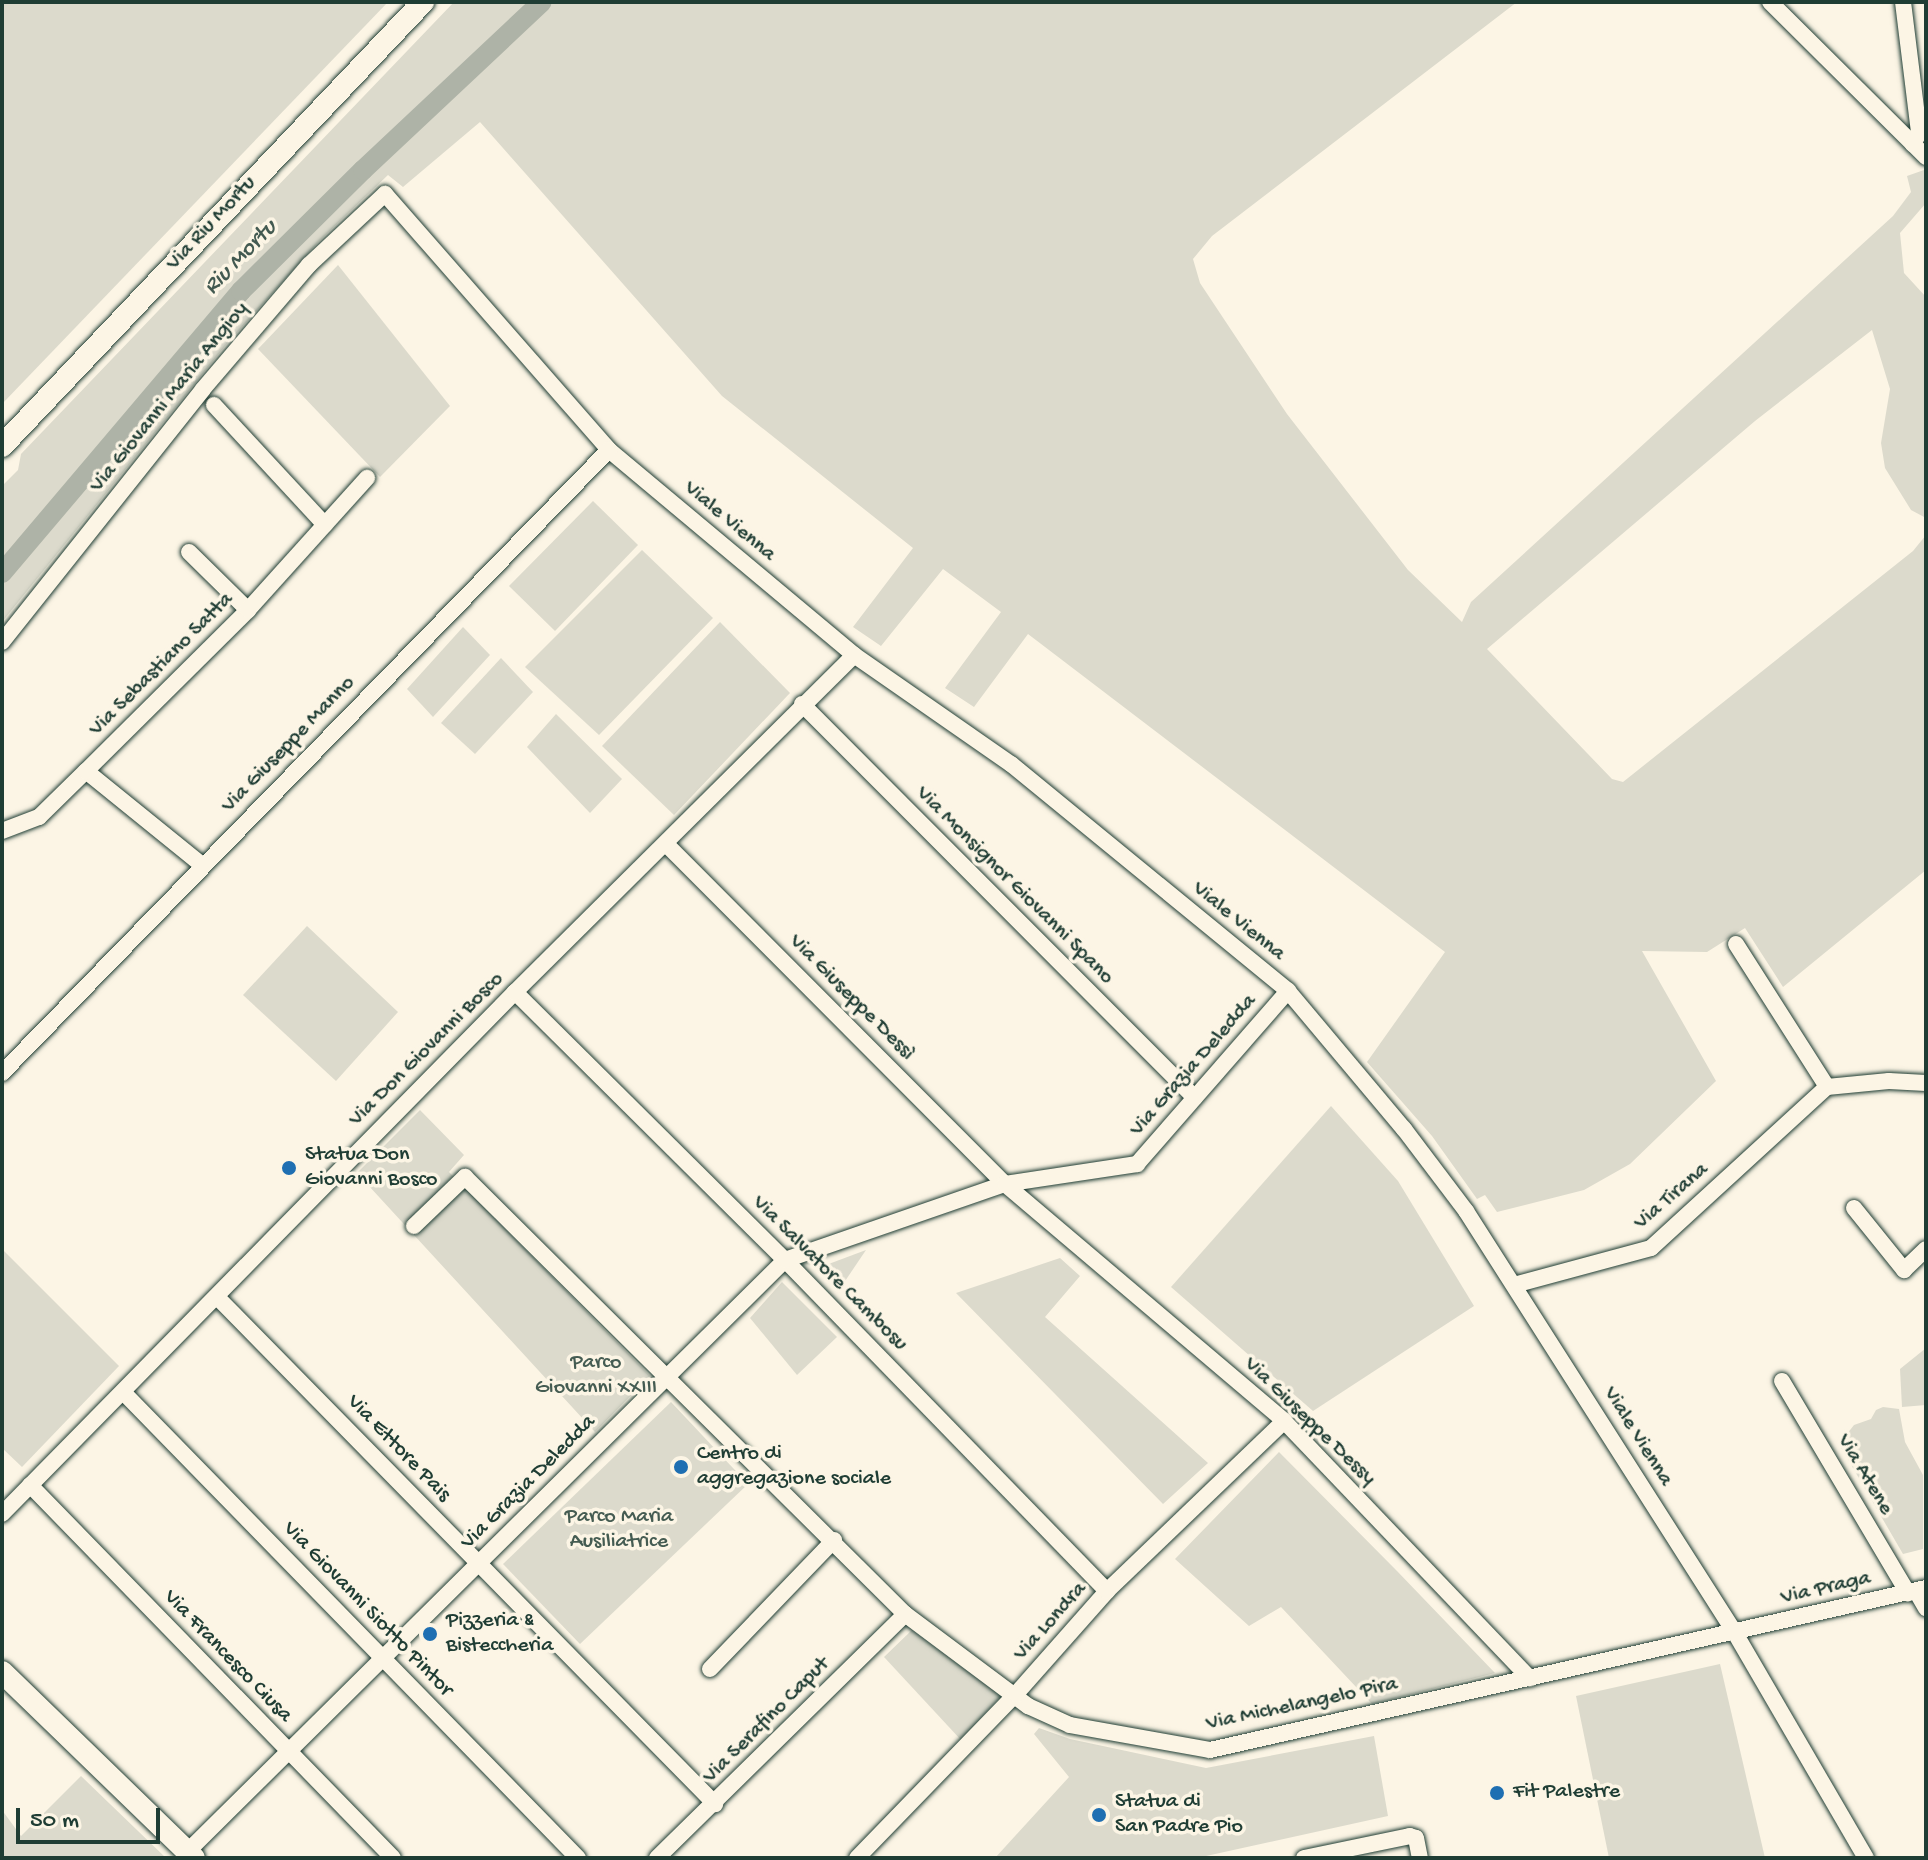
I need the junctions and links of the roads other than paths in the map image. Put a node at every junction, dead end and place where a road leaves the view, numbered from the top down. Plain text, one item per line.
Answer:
1 (423, 2) edge
2 (1770, 2) edge
3 (1903, 2) edge
4 (1913, 144) junction
5 (1926, 157) edge
6 (385, 194) joint
7 (214, 405) dead end
8 (2, 446) edge
9 (609, 450) junction
10 (367, 478) dead end
11 (325, 525) junction
12 (189, 552) dead end
13 (248, 610) junction
14 (2, 642) edge
15 (854, 655) junction
16 (802, 704) junction
17 (86, 771) junction
18 (2, 831) edge
19 (666, 844) junction
20 (202, 865) junction
21 (1736, 944) dead end
22 (1288, 991) junction
23 (515, 992) junction
24 (2, 1073) edge
25 (1926, 1083) edge
26 (1827, 1087) junction
27 (1195, 1098) junction
28 (1005, 1184) junction
29 (1854, 1208) dead end
30 (414, 1226) dead end
31 (1926, 1249) edge
32 (785, 1260) junction
33 (1514, 1285) junction
34 (217, 1297) junction
35 (667, 1378) junction
36 (1782, 1381) dead end
37 (124, 1393) junction
38 (1284, 1421) junction
39 (30, 1485) junction
40 (2, 1514) edge
41 (834, 1540) junction
42 (479, 1564) junction
43 (1917, 1590) edge
44 (1107, 1591) junction
45 (1926, 1608) edge
46 (905, 1614) junction
47 (1735, 1633) junction
48 (383, 1659) junction
49 (710, 1669) dead end
50 (2, 1672) edge
51 (1530, 1678) junction
52 (1016, 1694) junction
53 (288, 1753) junction
54 (715, 1804) junction
55 (190, 1855) edge
56 (393, 1858) edge
57 (578, 1858) edge
58 (657, 1858) edge
59 (857, 1858) edge
60 (1304, 1858) edge
61 (1420, 1858) edge
62 (1866, 1858) edge

1 - 8 main road, Via Riu Mortu
2 - 4 street
3 - 4 street
4 - 5 street
6 - 9 street, Viale Vienna
6 - 14 street, Via Giovanni Maria Angioy
7 - 11 street
9 - 15 street, Viale Vienna
9 - 20 street, Via Giuseppe Manno
10 - 11 street, Via Sebastiano Satta
11 - 13 street, Via Sebastiano Satta
12 - 13 street
13 - 17 street, Via Sebastiano Satta
15 - 16 street, Via Don Giovanni Bosco
15 - 22 street, Viale Vienna
16 - 19 street, Via Don Giovanni Bosco
16 - 27 street, Via Monsignor Giovanni Spano
17 - 18 street
17 - 20 street, Via Sebastiano Satta
19 - 23 street, Via Don Giovanni Bosco
19 - 28 street, Via Giuseppe Dessì
20 - 24 street, Via Giuseppe Manno
21 - 26 street
22 - 27 street, Via Grazia Deledda
22 - 33 street, Viale Vienna
23 - 32 street, Via Salvatore Cambosu
23 - 34 street, Via Don Giovanni Bosco
25 - 26 street
26 - 33 street, Via Tirana
27 - 28 street, Via Grazia Deledda
28 - 32 street, Via Grazia Deledda
28 - 38 street, Via Giuseppe Dessy
29 - 31 street
30 - 35 street, Via Michelangelo Pira
32 - 35 street, Via Grazia Deledda
32 - 44 street, Via Salvatore Cambosu
33 - 47 street, Viale Vienna
34 - 37 street, Via Don Giovanni Bosco
34 - 42 street, Via Ettore Pais
35 - 41 street, Via Michelangelo Pira
35 - 42 street, Via Grazia Deledda
36 - 43 street, Via Atene
37 - 39 street, Via Don Giovanni Bosco
37 - 48 street, Via Giovanni Siotto Pintor
38 - 44 street, Via Londra
38 - 51 street, Via Giuseppe Dessy
39 - 40 street, Via Don Giovanni Bosco
39 - 53 street, Via Francesco Ciusa
41 - 46 street, Via Michelangelo Pira
41 - 49 street
42 - 48 street, Via Grazia Deledda
42 - 54 street, Via Ettore Pais
43 - 45 street, Via Atene
43 - 47 street, Via Praga
44 - 52 street, Via Londra
46 - 52 street, Via Michelangelo Pira
46 - 54 street, Via Serafino Caput
47 - 51 street, Via Michelangelo Pira
47 - 62 street, Viale Vienna
48 - 53 street, Via Grazia Deledda
48 - 57 street, Via Giovanni Siotto Pintor
50 - 55 main road
51 - 52 street, Via Michelangelo Pira
52 - 59 street, Via Londra
53 - 55 street, Via Grazia Deledda
53 - 56 street, Via Francesco Ciusa
54 - 58 street, Via Serafino Caput
60 - 61 street

